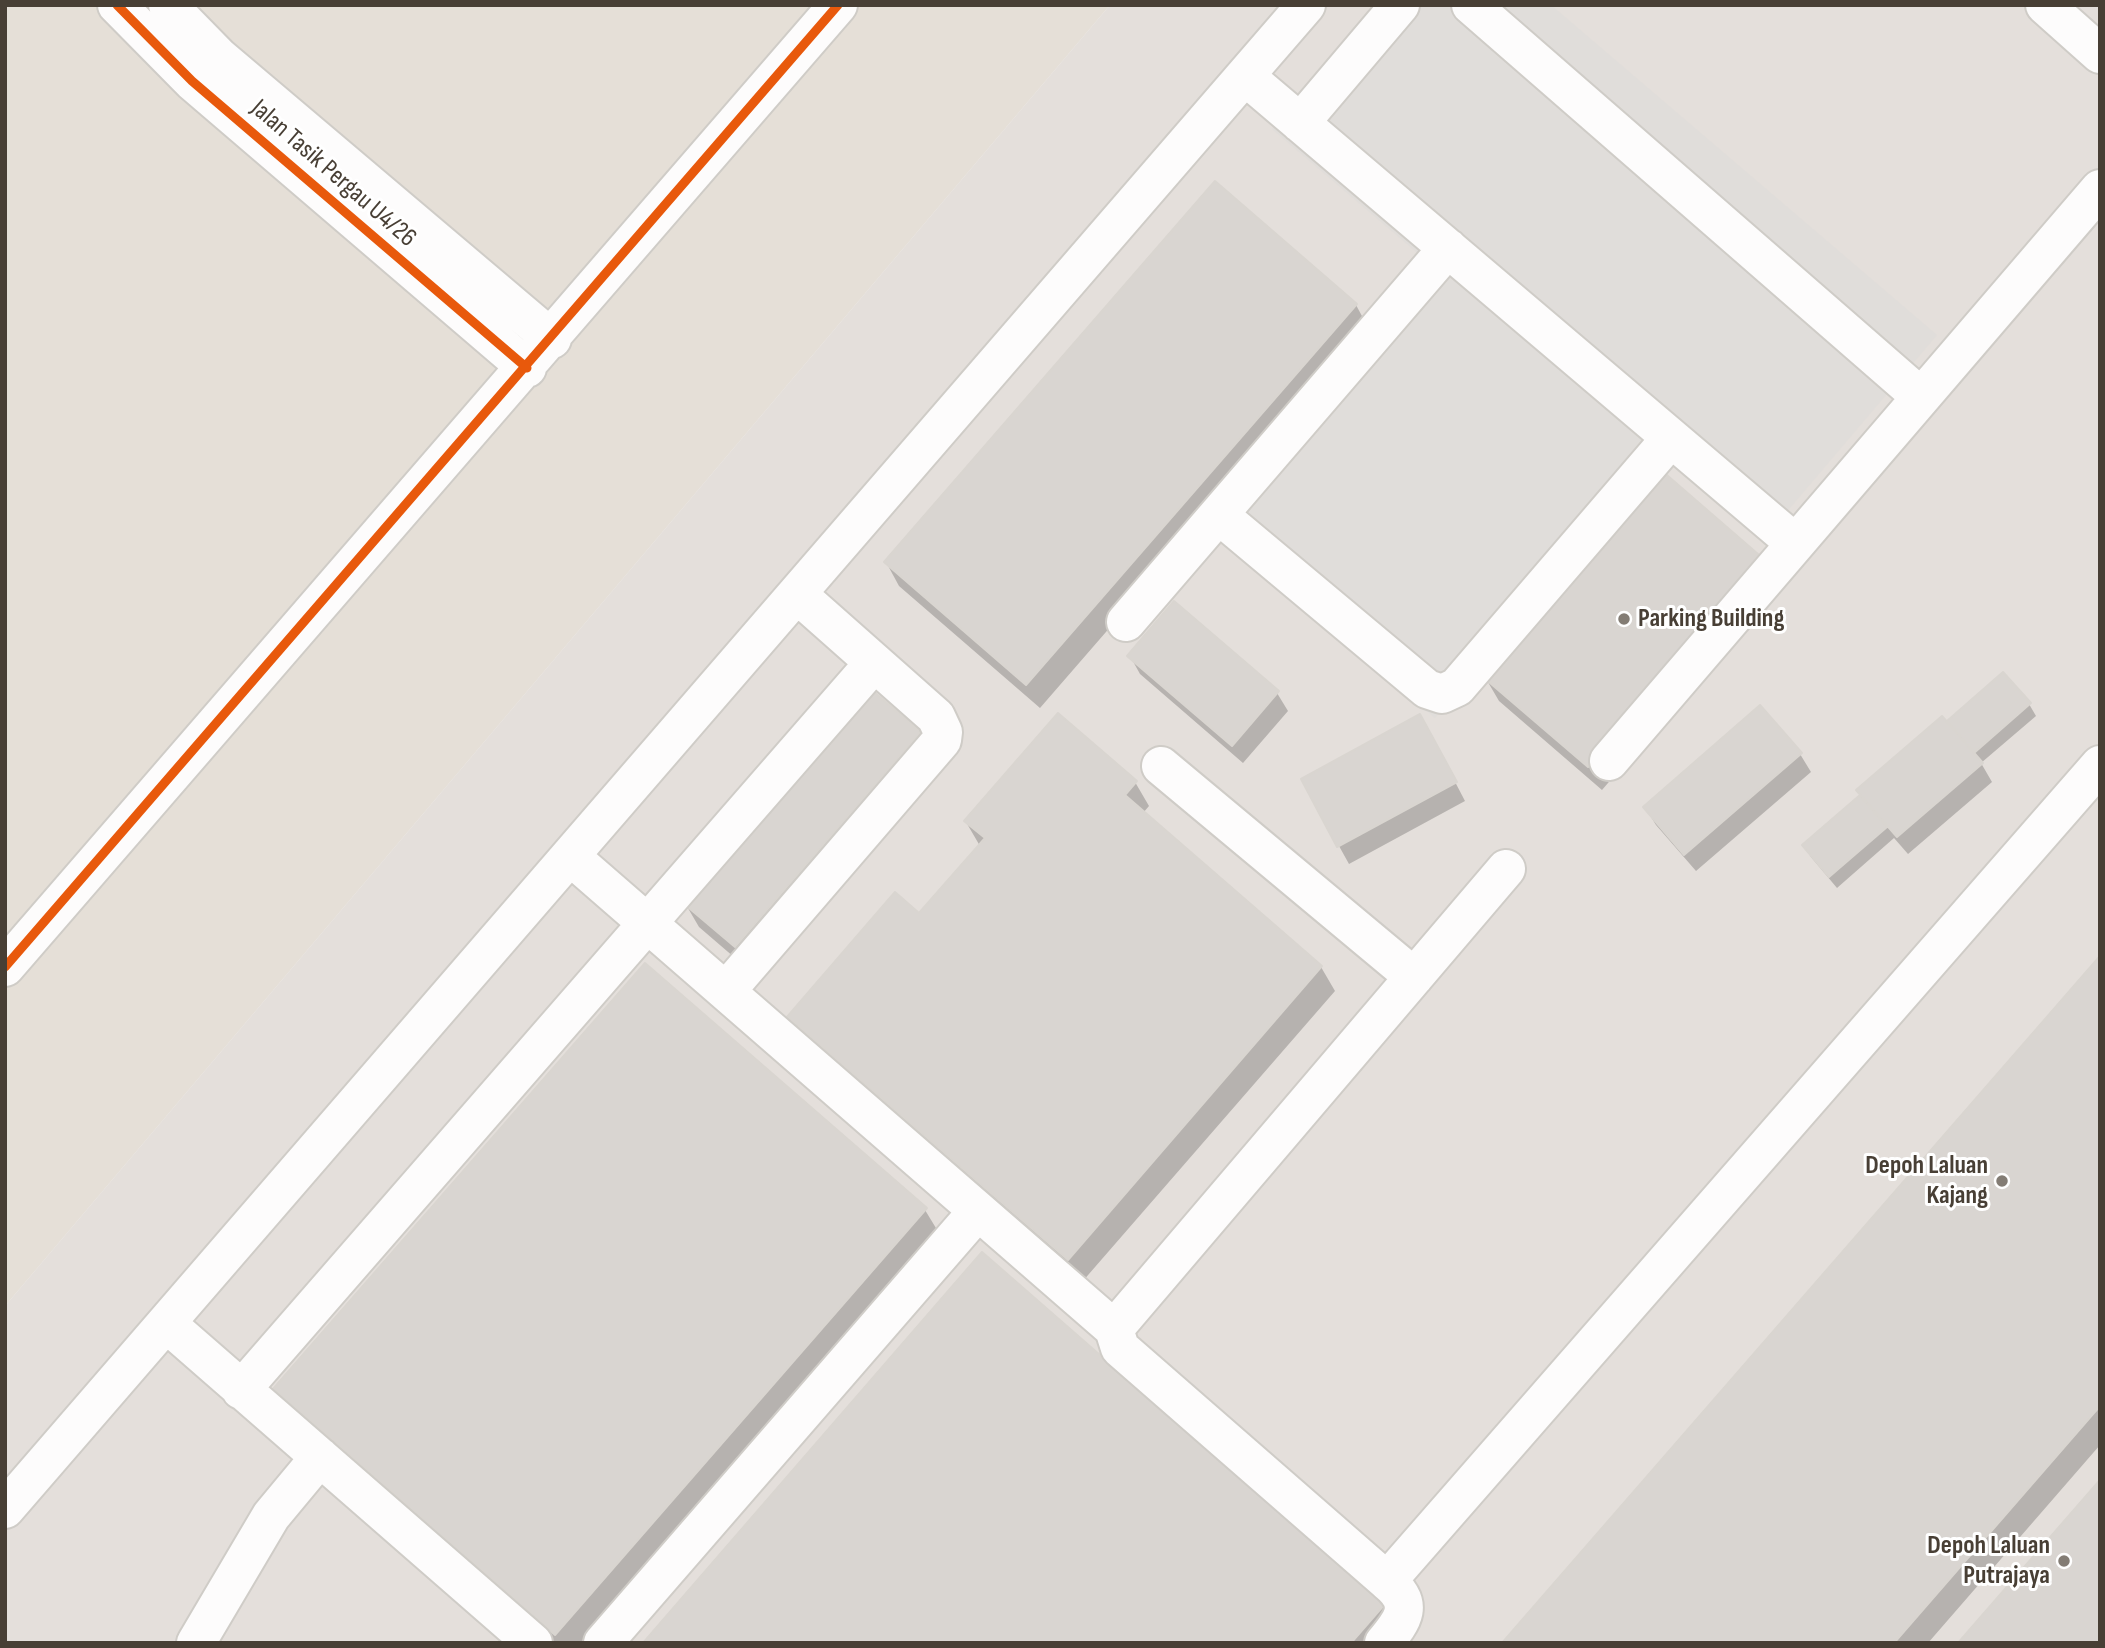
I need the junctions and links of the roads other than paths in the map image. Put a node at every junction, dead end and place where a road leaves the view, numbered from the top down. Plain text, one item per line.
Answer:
1 (117, 5) edge
2 (168, 5) edge
3 (838, 5) edge
4 (1306, 5) edge
5 (1400, 5) edge
6 (1471, 5) edge
7 (2045, 5) edge
8 (2100, 54) edge
9 (1245, 76) junction
10 (1300, 123) junction
11 (2100, 189) edge
12 (1448, 248) junction
13 (552, 339) junction
14 (527, 368) junction
15 (1922, 397) junction
16 (1671, 438) junction
17 (1219, 515) junction
18 (1795, 543) junction
19 (797, 594) junction
20 (1126, 622) dead end
21 (874, 663) junction
22 (1609, 761) dead end
23 (2100, 765) edge
24 (1161, 766) dead end
25 (570, 856) junction
26 (1506, 869) dead end
27 (648, 924) junction
28 (5, 967) edge
29 (1414, 977) junction
30 (726, 991) junction
31 (978, 1212) junction
32 (166, 1323) junction
33 (1114, 1329) junction
34 (242, 1390) junction
35 (320, 1457) junction
36 (5, 1509) edge
37 (1387, 1581) junction
38 (196, 1643) edge
39 (533, 1643) edge
40 (603, 1643) edge
41 (1384, 1643) edge

1 - 14 street, Jalan Tasik Pergau U4/26
2 - 13 street, Jalan Tasik Pergau U4/26
3 - 13 street
4 - 9 street
5 - 10 street
6 - 15 street
7 - 8 street
9 - 10 street
9 - 19 street
10 - 12 street
11 - 15 street
12 - 16 street
12 - 17 street
13 - 14 street
14 - 28 street
15 - 18 street
16 - 17 street
16 - 18 street
17 - 20 street
18 - 22 street
19 - 21 street
19 - 25 street
21 - 27 street
21 - 30 street
23 - 37 street
24 - 29 street
25 - 27 street
25 - 32 street
26 - 29 street
27 - 30 street
27 - 34 street
29 - 33 street
30 - 31 street
31 - 33 street
31 - 40 street
32 - 34 street
32 - 36 street
33 - 37 street
34 - 35 street
35 - 38 street
35 - 39 street
37 - 41 street

